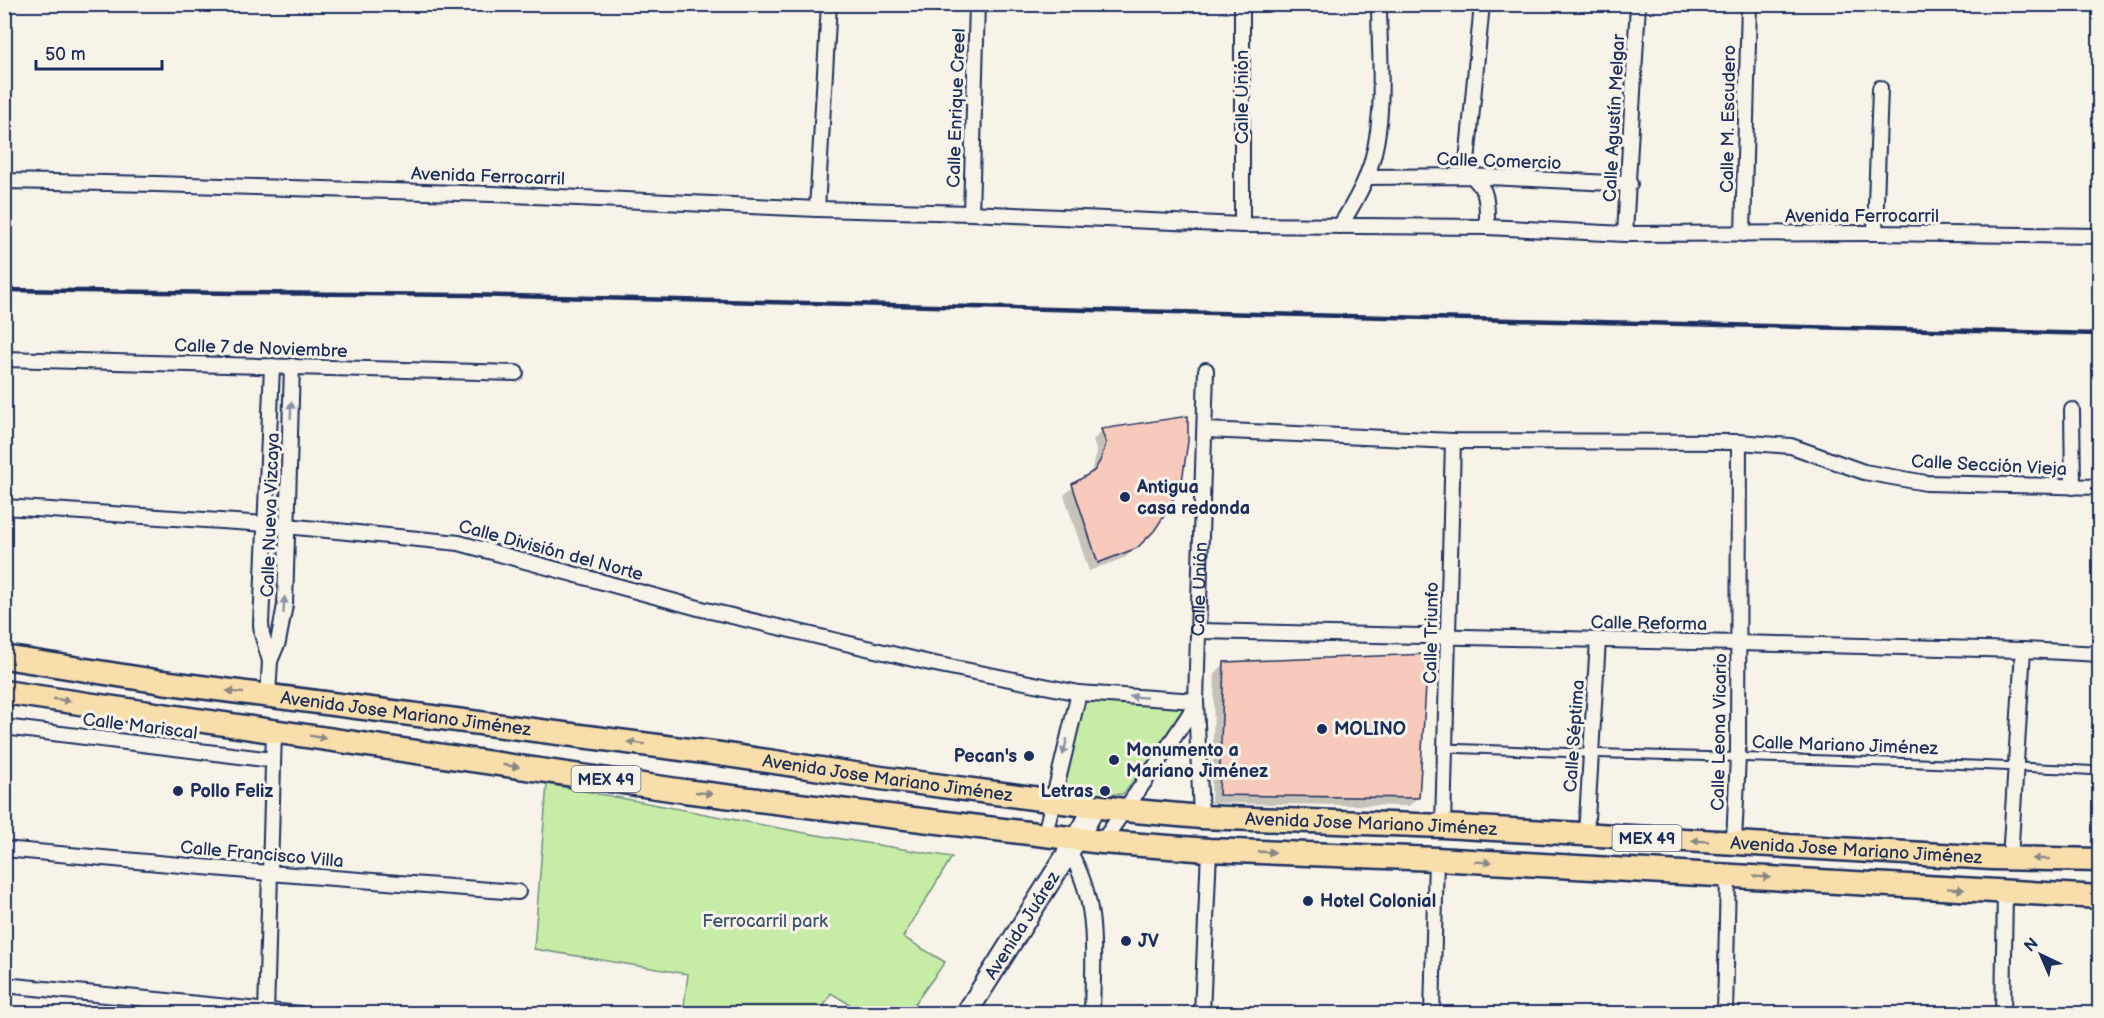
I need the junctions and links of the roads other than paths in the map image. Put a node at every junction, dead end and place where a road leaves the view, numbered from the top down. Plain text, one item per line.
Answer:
1 (829, 4) edge
2 (977, 4) edge
3 (1242, 4) edge
4 (1379, 4) edge
5 (1482, 4) edge
6 (1638, 4) edge
7 (1749, 4) edge
8 (1880, 88) dead end
9 (1470, 176) junction
10 (1367, 177) junction
11 (4, 182) edge
12 (1629, 184) junction
13 (818, 209) junction
14 (971, 213) junction
15 (1242, 225) junction
16 (1340, 226) junction
17 (1487, 227) junction
18 (1875, 233) junction
19 (1625, 234) junction
20 (1743, 234) junction
21 (2100, 236) edge
22 (4, 359) edge
23 (272, 366) junction
24 (292, 366) junction
25 (1206, 370) dead end
26 (516, 373) dead end
27 (2072, 410) dead end
28 (1205, 430) junction
29 (1454, 441) junction
30 (1739, 442) junction
31 (2073, 487) junction
32 (2100, 487) edge
33 (4, 507) edge
34 (266, 524) junction
35 (288, 526) junction
36 (1199, 631) junction
37 (1449, 636) junction
38 (1598, 640) junction
39 (1738, 643) junction
40 (2022, 650) junction
41 (2100, 654) edge
42 (4, 657) edge
43 (270, 661) junction
44 (4, 692) edge
45 (1079, 693) junction
46 (268, 696) junction
47 (1196, 703) junction
48 (4, 728) edge
49 (274, 730) junction
50 (1446, 748) junction
51 (1591, 754) junction
52 (1738, 756) junction
53 (272, 760) junction
54 (2016, 767) junction
55 (2100, 771) edge
56 (1052, 802) junction
57 (1095, 807) junction
58 (1124, 810) junction
59 (1201, 817) junction
60 (1443, 826) junction
61 (1045, 834) junction
62 (1586, 835) junction
63 (1102, 842) junction
64 (1734, 842) junction
65 (1073, 844) junction
66 (4, 849) edge
67 (1209, 850) junction
68 (1436, 859) junction
69 (2010, 859) junction
70 (2100, 860) edge
71 (269, 873) junction
72 (1728, 875) junction
73 (518, 892) dead end
74 (2005, 892) junction
75 (2100, 897) edge
76 (4, 985) edge
77 (266, 1012) edge
78 (300, 1014) edge
79 (966, 1014) edge
80 (1092, 1014) edge
81 (1202, 1014) edge
82 (1432, 1014) edge
83 (1725, 1014) edge
84 (2003, 1014) edge

1 - 13 street
2 - 14 street, Calle Enrique Creel
3 - 15 street, Calle Unión
4 - 10 street
5 - 9 street
6 - 12 street, Calle Agustín Melgar
7 - 20 street, Calle M. Escudero
8 - 18 street
9 - 10 street, Calle Comercio
9 - 12 street, Calle Comercio
9 - 17 street
10 - 16 street
11 - 13 street, Avenida Ferrocarril
12 - 19 street, Calle Agustín Melgar
13 - 14 street, Avenida Ferrocarril
14 - 15 street, Avenida Ferrocarril
15 - 16 street, Avenida Ferrocarril
16 - 17 street, Avenida Ferrocarril
17 - 19 street, Avenida Ferrocarril
18 - 20 street, Avenida Ferrocarril
18 - 21 street, Avenida Ferrocarril
19 - 20 street, Avenida Ferrocarril
22 - 23 street, Calle 7 de Noviembre
23 - 24 street, Calle 7 de Noviembre
23 - 34 street, Calle Nueva Vizcaya
24 - 26 street, Calle 7 de Noviembre
35 -> 24 street, Calle Nueva Vizcaya
25 - 28 street, Calle Unión
27 - 31 street
28 - 29 street, Calle Sección Vieja
28 - 36 street, Calle Unión
29 - 30 street, Calle Sección Vieja
29 - 37 street, Calle Triunfo
30 - 31 street, Calle Sección Vieja
30 - 39 street, Calle Leona Vicario
31 - 32 street, Calle Sección Vieja
33 - 34 street, Calle División del Norte
34 - 35 street, Calle División del Norte
34 - 43 street, Calle Nueva Vizcaya
43 -> 35 street, Calle Nueva Vizcaya
35 - 45 street, Calle División del Norte
36 - 37 street, Calle Reforma
36 - 47 street, Calle Unión
37 - 38 street, Calle Reforma
37 - 50 street, Calle Triunfo
38 - 39 street, Calle Reforma
38 - 51 street, Calle Séptima
39 - 40 street, Calle Reforma
39 - 52 street, Calle Leona Vicario
40 - 41 street, Calle Reforma
40 - 54 street
46 -> 42 highway, Avenida Jose Mariano Jiménez / MEX 49
43 - 46 street, Calle Nueva Vizcaya
44 -> 49 highway, Avenida Jose Mariano Jiménez / MEX 49
47 -> 45 street
45 -> 56 street
56 -> 46 highway, Avenida Jose Mariano Jiménez / MEX 49
47 - 58 street
47 - 59 street, Calle Unión
48 - 53 street, Calle Mariscal
49 - 53 street
49 -> 61 highway, Avenida Jose Mariano Jiménez / MEX 49
50 - 51 lane, Calle Mariano Jiménez
50 - 60 street, Calle Triunfo
51 - 52 lane, Calle Mariano Jiménez
51 - 62 street, Calle Séptima
52 - 54 lane, Calle Mariano Jiménez
52 - 64 street, Calle Leona Vicario
53 - 71 street
54 - 55 lane, Calle Mariano Jiménez
54 - 69 street
56 - 57 highway, Avenida Jose Mariano Jiménez / MEX 49
56 - 61 street
57 - 58 highway, Avenida Jose Mariano Jiménez / MEX 49
57 - 65 main road
58 - 59 highway, Avenida Jose Mariano Jiménez / MEX 49
58 - 63 street
59 - 60 highway, Avenida Jose Mariano Jiménez / MEX 49
60 - 62 highway, Avenida Jose Mariano Jiménez / MEX 49
61 - 65 highway, Avenida Jose Mariano Jiménez / MEX 49
64 -> 62 highway, Avenida Jose Mariano Jiménez / MEX 49
63 - 65 highway, Avenida Jose Mariano Jiménez / MEX 49
63 - 67 highway, Avenida Jose Mariano Jiménez / MEX 49
64 - 69 highway, Avenida Jose Mariano Jiménez / MEX 49
65 - 79 main road, Avenida Juárez
65 - 80 street
66 - 71 street, Calle Francisco Villa
67 -> 68 highway, Avenida Jose Mariano Jiménez / MEX 49
67 - 81 street
68 -> 72 highway, Avenida Jose Mariano Jiménez / MEX 49
68 - 82 street
70 -> 69 highway, Avenida Jose Mariano Jiménez / MEX 49
71 - 73 street, Calle Francisco Villa
71 - 77 street
72 -> 74 highway, Avenida Jose Mariano Jiménez / MEX 49
72 - 83 street
74 - 75 highway, Avenida Jose Mariano Jiménez / MEX 49
74 - 84 street
76 - 77 street
77 - 78 street

